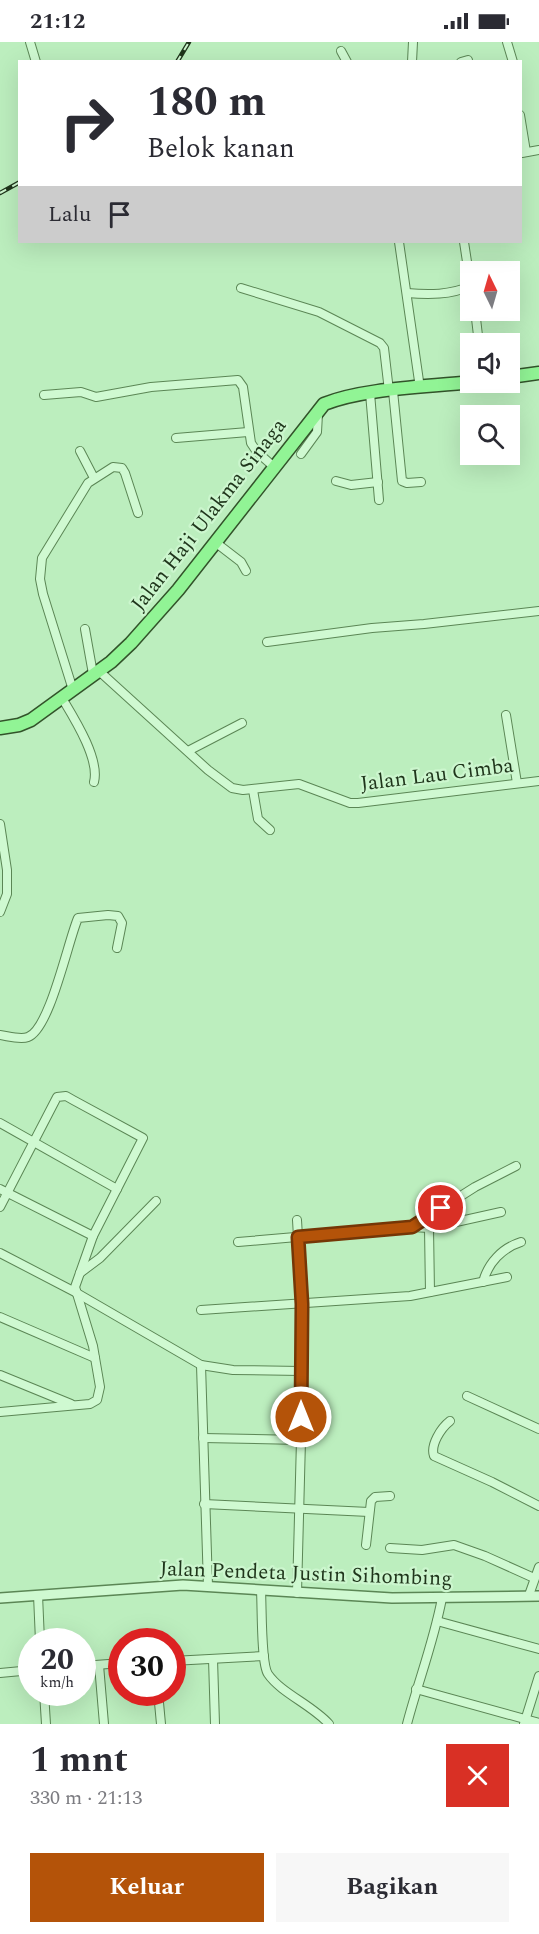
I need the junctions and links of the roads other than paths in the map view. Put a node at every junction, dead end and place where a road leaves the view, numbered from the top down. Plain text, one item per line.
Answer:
1 (30, 42) edge
2 (413, 42) edge
3 (507, 42) edge
4 (341, 51) dead end
5 (35, 60) edge
6 (346, 60) edge
7 (412, 60) edge
8 (512, 60) edge
9 (539, 150) edge
10 (523, 153) edge
11 (399, 243) edge
12 (464, 243) edge
13 (467, 261) edge
14 (241, 288) dead end
15 (460, 291) edge
16 (407, 293) junction
17 (539, 373) edge
18 (520, 376) edge
19 (460, 383) edge
20 (420, 388) junction
21 (391, 391) junction
22 (370, 393) junction
23 (44, 395) dead end
24 (318, 410) junction
25 (248, 432) junction
26 (176, 438) dead end
27 (80, 451) dead end
28 (301, 454) dead end
29 (273, 466) junction
30 (94, 478) junction
31 (336, 481) dead end
32 (378, 482) junction
33 (421, 482) dead end
34 (379, 500) dead end
35 (138, 513) dead end
36 (215, 542) junction
37 (246, 570) dead end
38 (539, 611) edge
39 (85, 629) dead end
40 (267, 642) dead end
41 (96, 673) junction
42 (73, 690) junction
43 (62, 698) junction
44 (506, 715) dead end
45 (242, 723) dead end
46 (0, 728) edge
47 (188, 751) junction
48 (539, 781) edge
49 (94, 782) dead end
50 (518, 783) junction
51 (253, 790) junction
52 (0, 824) edge
53 (270, 830) dead end
54 (0, 911) edge
55 (117, 948) dead end
56 (0, 1035) edge
57 (0, 1123) edge
58 (33, 1143) junction
59 (516, 1166) dead end
60 (117, 1189) junction
61 (4, 1191) edge
62 (156, 1201) dead end
63 (0, 1207) edge
64 (501, 1212) dead end
65 (297, 1220) dead end
66 (412, 1227) junction
67 (429, 1228) junction
68 (93, 1236) junction
69 (298, 1237) junction
70 (238, 1242) dead end
71 (521, 1242) dead end
72 (0, 1253) edge
73 (79, 1274) junction
74 (507, 1277) dead end
75 (483, 1282) junction
76 (75, 1292) junction
77 (430, 1292) junction
78 (302, 1304) junction
79 (201, 1310) dead end
80 (0, 1317) edge
81 (95, 1358) junction
82 (201, 1365) junction
83 (301, 1371) junction
84 (0, 1375) edge
85 (467, 1396) dead end
86 (72, 1405) junction
87 (0, 1412) edge
88 (450, 1420) dead end
89 (539, 1429) edge
90 (203, 1438) junction
91 (301, 1440) junction
92 (390, 1496) dead end
93 (204, 1504) junction
94 (539, 1506) edge
95 (300, 1508) junction
96 (369, 1512) junction
97 (366, 1545) dead end
98 (390, 1548) dead end
99 (539, 1567) edge
100 (534, 1578) junction
101 (208, 1586) junction
102 (261, 1591) junction
103 (297, 1593) junction
104 (38, 1595) junction
105 (534, 1595) edge
106 (0, 1598) edge
107 (442, 1598) junction
108 (437, 1622) junction
109 (39, 1628) edge
110 (539, 1649) edge
111 (264, 1656) junction
112 (213, 1659) junction
113 (186, 1660) edge
114 (96, 1665) edge
115 (99, 1665) junction
116 (108, 1665) edge
117 (18, 1671) edge
118 (0, 1672) edge
119 (539, 1676) edge
120 (416, 1689) junction
121 (45, 1706) edge
122 (159, 1706) edge
123 (525, 1721) edge
124 (539, 1723) edge
125 (46, 1724) edge
126 (104, 1724) edge
127 (161, 1724) edge
128 (215, 1724) edge
129 (328, 1724) edge
130 (407, 1724) edge

1 - 5 street
2 - 7 street
3 - 8 street
4 - 6 street
9 - 10 street
11 - 16 street
12 - 13 street
14 - 21 street
15 - 16 street
16 - 20 street
17 - 18 main road
19 - 20 main road, Jalan Haji Ulakma Sinaga
20 - 21 main road, Jalan Haji Ulakma Sinaga
21 - 22 main road, Jalan Haji Ulakma Sinaga
21 - 33 street
22 - 24 main road, Jalan Haji Ulakma Sinaga
22 - 32 street
23 - 25 street
24 - 28 street
24 - 29 main road, Jalan Haji Ulakma Sinaga
25 - 26 street
25 - 29 street
27 - 30 street
29 - 36 main road, Jalan Haji Ulakma Sinaga
30 - 35 street
30 - 42 street
31 - 32 street
32 - 34 street
36 - 37 street
36 - 41 main road, Jalan Haji Ulakma Sinaga
38 - 40 street
39 - 41 street
41 - 42 main road, Jalan Haji Ulakma Sinaga
41 - 47 street, Jalan Lau Cimba
42 - 43 main road, Jalan Haji Ulakma Sinaga
43 - 46 main road, Jalan Haji Ulakma Sinaga
43 - 49 street
44 - 50 street
45 - 47 street
47 - 51 street, Jalan Lau Cimba
48 - 50 street, Jalan Lau Cimba
50 - 51 street, Jalan Lau Cimba
51 - 53 street
52 - 54 street
55 - 56 street
57 - 58 street
58 - 60 street
58 - 60 street
58 - 61 street
59 - 66 street
60 - 68 street
61 - 63 street
61 - 68 street
62 - 73 street
64 - 67 street
65 - 69 street
66 - 67 street
66 - 69 street
67 - 77 street
68 - 73 street
69 - 70 street
69 - 78 street
71 - 75 street
72 - 76 street
73 - 76 street
74 - 75 street
75 - 77 street
76 - 81 street
76 - 82 street
77 - 78 street
78 - 79 street
78 - 83 street
80 - 81 street
81 - 86 street
82 - 83 street
82 - 90 street
83 - 91 street
84 - 86 street
85 - 89 street
86 - 87 street
88 - 94 street
90 - 91 street
90 - 93 street
91 - 95 street
92 - 96 street
93 - 95 street
93 - 101 street
95 - 96 street
95 - 103 street
96 - 97 street
98 - 100 street
99 - 100 street
100 - 105 street
101 - 102 street, Jalan Pendeta Justin Sihombing
101 - 104 street, Jalan Pendeta Justin Sihombing
102 - 103 street, Jalan Pendeta Justin Sihombing
102 - 111 street
103 - 107 street, Jalan Pendeta Justin Sihombing
104 - 106 street, Jalan Pendeta Justin Sihombing
104 - 109 street
105 - 107 street, Jalan Pendeta Justin Sihombing
107 - 108 street
108 - 110 street
108 - 120 street
111 - 112 street
111 - 129 street
112 - 113 street
112 - 128 street
114 - 115 street
115 - 116 street
115 - 126 street
117 - 118 street
119 - 123 street
120 - 123 street
120 - 130 street
121 - 125 street
122 - 127 street
123 - 124 street

